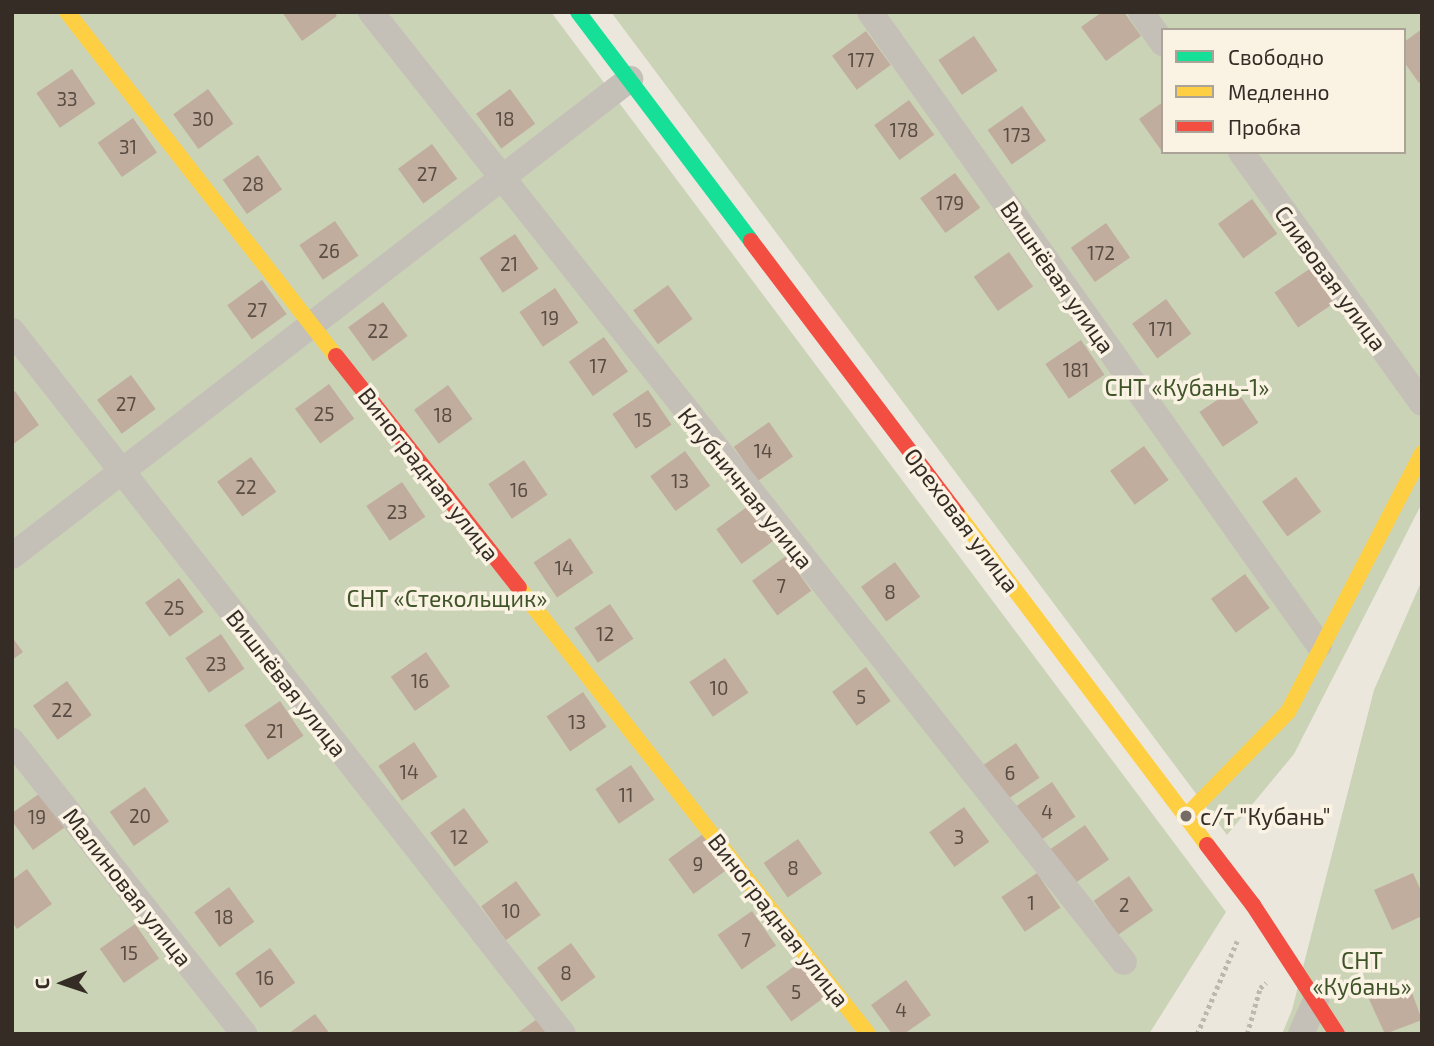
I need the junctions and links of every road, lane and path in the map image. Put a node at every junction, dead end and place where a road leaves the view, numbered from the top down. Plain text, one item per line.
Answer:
1 (68, 12) edge
2 (370, 12) edge
3 (578, 12) edge
4 (870, 12) edge
5 (1141, 12) edge
6 (1161, 40) edge
7 (630, 79) junction
8 (1242, 154) edge
9 (499, 180) junction
10 (312, 324) junction
11 (12, 331) edge
12 (1422, 403) edge
13 (1422, 453) edge
14 (121, 472) junction
15 (12, 556) edge
16 (1319, 645) junction
17 (12, 741) edge
18 (1186, 816) junction
19 (1253, 905) junction
20 (1289, 960) junction
21 (1124, 962) dead end
22 (1315, 1000) junction
23 (244, 1034) edge
24 (563, 1034) edge
25 (868, 1034) edge
26 (1197, 1034) edge
27 (1247, 1034) edge
28 (1301, 1034) edge
29 (1336, 1034) edge

1 - 10 street, Виноградная улица
2 - 9 street, Клубничная улица
3 - 7 street, Ореховая улица
4 - 16 street, Вишнёвая улица
5 - 6 street
7 - 9 street
7 - 18 street, Ореховая улица
8 - 12 street, Сливовая улица
9 - 10 street
9 - 21 street, Клубничная улица
10 - 14 street
10 - 25 street, Виноградная улица
11 - 14 street, Вишнёвая улица
13 - 16 street
14 - 15 street
14 - 24 street, Вишнёвая улица
16 - 18 street
17 - 23 street, Малиновая улица
18 - 19 street, Ореховая улица
19 - 20 street, Ореховая улица
19 - 26 path
20 - 22 street, Ореховая улица
20 - 27 path
22 - 28 street
22 - 29 street, Ореховая улица

